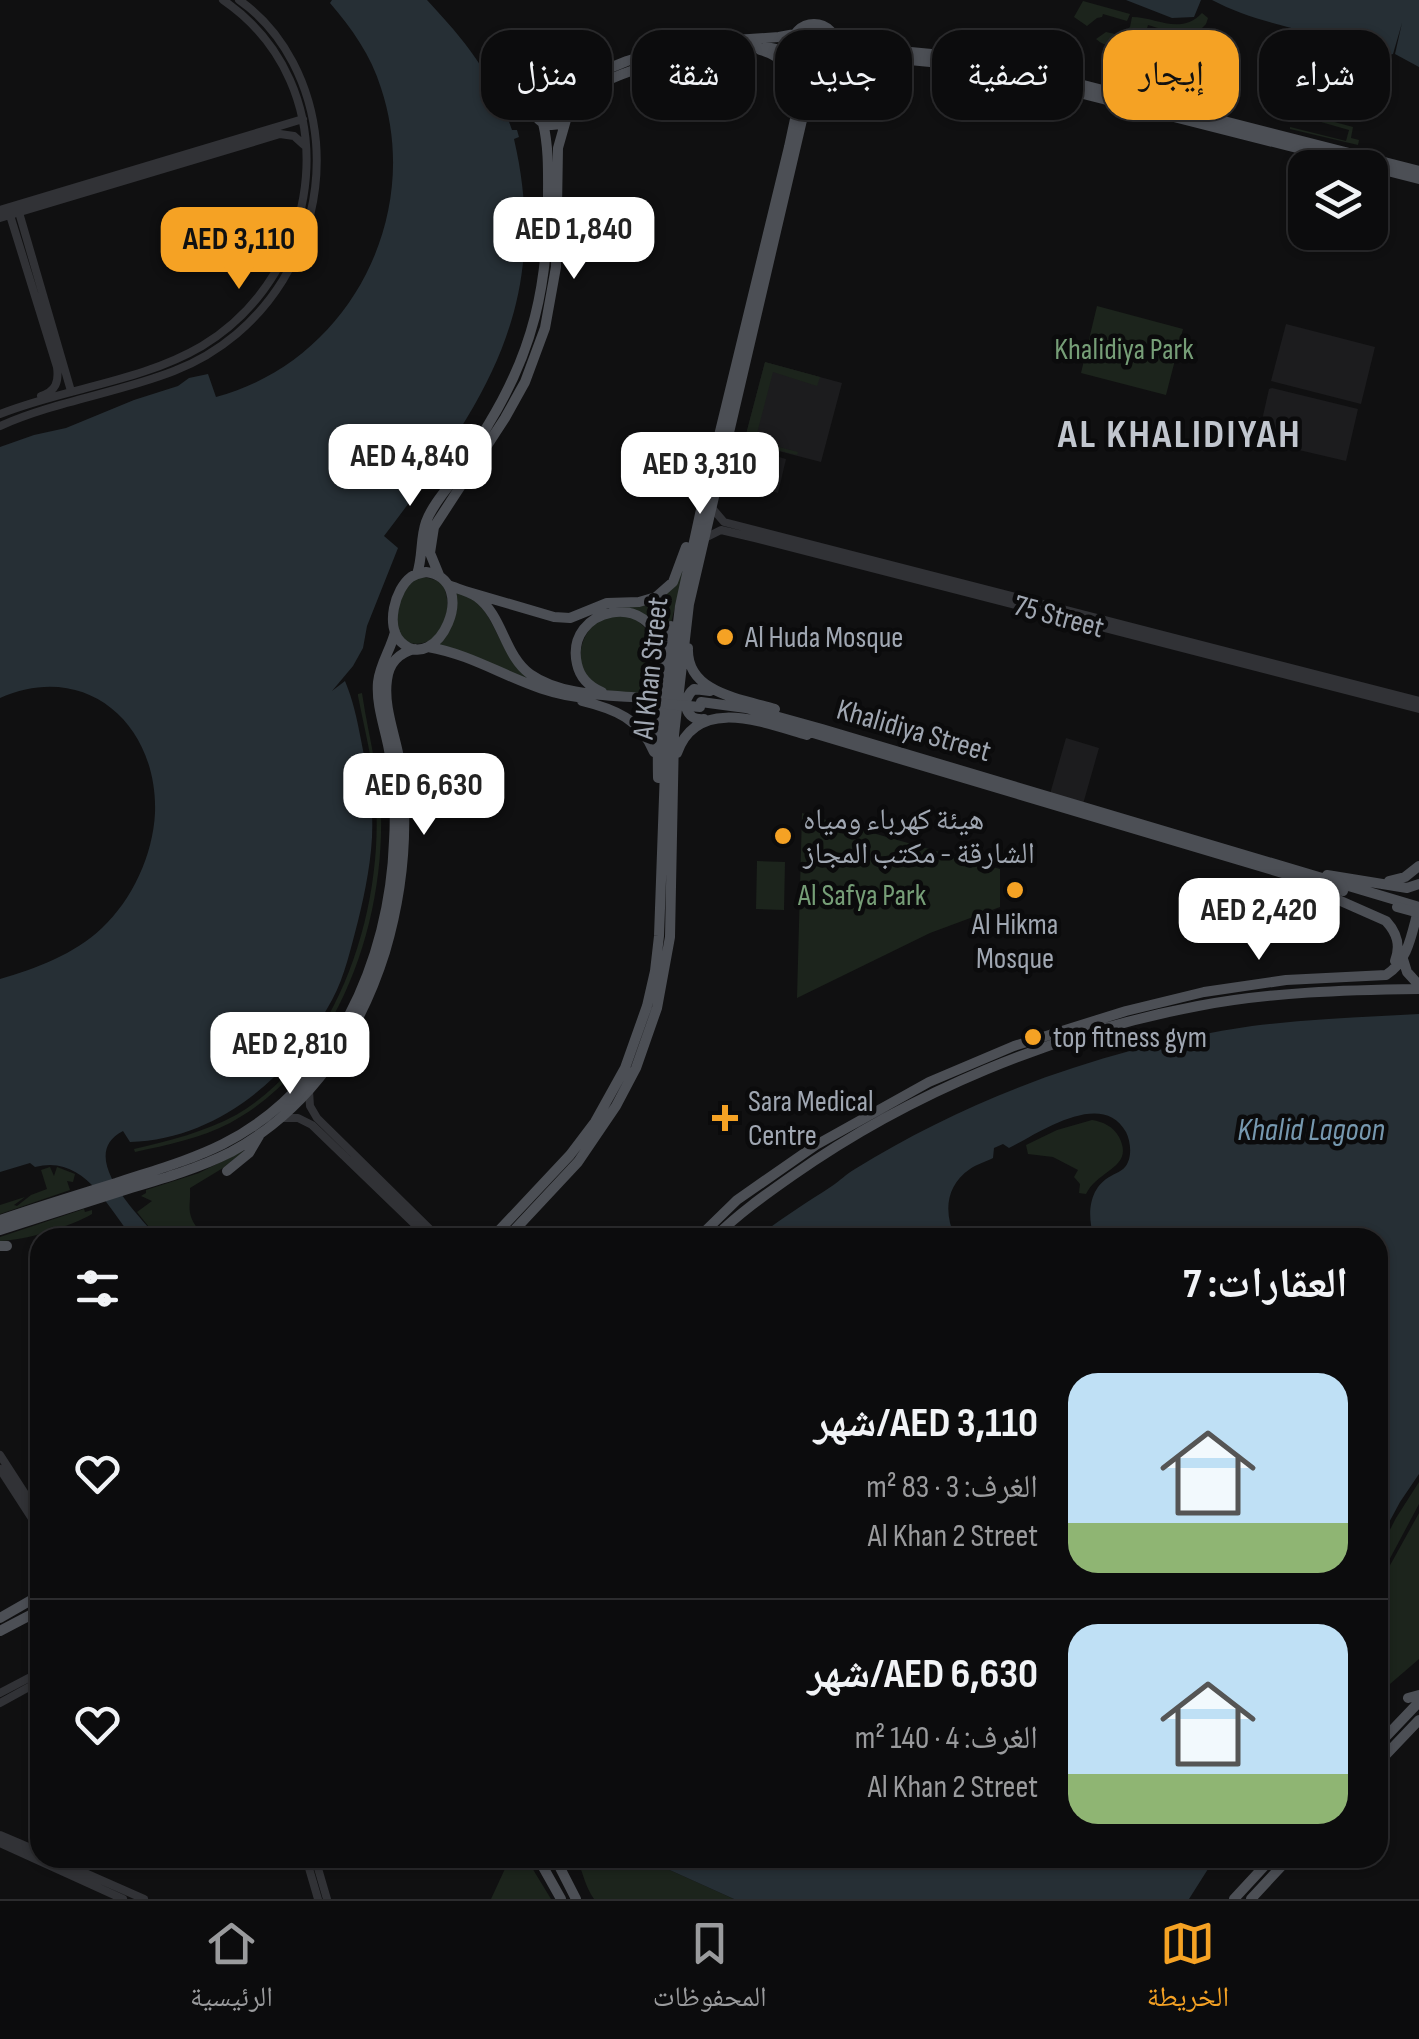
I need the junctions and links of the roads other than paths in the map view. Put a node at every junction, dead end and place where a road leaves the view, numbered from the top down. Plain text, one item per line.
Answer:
1 (224, 0) edge
2 (239, 0) edge
3 (800, 30) edge
4 (830, 30) edge
5 (775, 37) edge
6 (612, 67) edge
7 (1083, 85) edge
8 (1083, 93) edge
9 (296, 97) junction
10 (540, 120) edge
11 (566, 120) joint
12 (798, 120) edge
13 (799, 120) edge
14 (308, 121) junction
15 (1226, 122) junction
16 (543, 123) junction
17 (281, 125) junction
18 (1206, 125) junction
19 (306, 151) junction
20 (1419, 171) edge
21 (1419, 180) edge
22 (37, 208) junction
23 (8, 213) edge
24 (20, 232) junction
25 (310, 241) dead end
26 (300, 250) junction
27 (279, 287) junction
28 (279, 298) dead end
29 (124, 368) dead end
30 (183, 368) junction
31 (194, 368) dead end
32 (66, 372) junction
33 (118, 378) junction
34 (90, 386) junction
35 (72, 392) junction
36 (29, 404) junction
37 (0, 414) edge
38 (0, 426) edge
39 (710, 504) junction
40 (700, 514) junction
41 (722, 526) junction
42 (699, 537) junction
43 (824, 548) junction
44 (803, 551) junction
45 (916, 571) junction
46 (686, 572) junction
47 (417, 574) junction
48 (896, 574) junction
49 (439, 575) junction
50 (448, 585) junction
51 (465, 591) junction
52 (690, 598) junction
53 (514, 604) junction
54 (1043, 604) junction
55 (1024, 607) junction
56 (1069, 611) junction
57 (490, 612) junction
58 (1054, 615) junction
59 (394, 632) junction
60 (428, 647) junction
61 (1211, 647) junction
62 (415, 649) junction
63 (1193, 651) junction
64 (1332, 679) junction
65 (1315, 682) junction
66 (661, 684) junction
67 (608, 695) junction
68 (736, 697) junction
69 (572, 698) junction
70 (644, 700) junction
71 (1419, 701) edge
72 (701, 704) junction
73 (1419, 709) edge
74 (724, 717) junction
75 (827, 738) junction
76 (855, 739) junction
77 (673, 764) junction
78 (658, 765) junction
79 (662, 847) junction
80 (1419, 866) edge
81 (1315, 876) junction
82 (1296, 878) junction
83 (1378, 882) junction
84 (1419, 884) edge
85 (1398, 904) junction
86 (1418, 913) edge
87 (1419, 942) edge
88 (1404, 958) junction
89 (1372, 977) junction
90 (1320, 978) junction
91 (1419, 987) edge
92 (1296, 993) junction
93 (1084, 1024) junction
94 (1062, 1043) junction
95 (1020, 1044) junction
96 (1008, 1062) junction
97 (620, 1079) junction
98 (309, 1091) junction
99 (887, 1104) junction
100 (616, 1106) junction
101 (311, 1110) junction
102 (281, 1118) junction
103 (302, 1119) junction
104 (879, 1122) junction
105 (838, 1131) junction
106 (259, 1134) junction
107 (834, 1148) junction
108 (226, 1171) dead end
109 (147, 1178) junction
110 (66, 1203) junction
111 (0, 1220) edge
112 (419, 1228) edge
113 (429, 1228) edge
114 (501, 1228) edge
115 (516, 1228) edge
116 (708, 1228) edge
117 (725, 1228) edge
118 (0, 1230) edge
119 (0, 1455) edge
120 (0, 1469) edge
121 (30, 1502) edge
122 (30, 1516) edge
123 (30, 1601) edge
124 (30, 1613) edge
125 (0, 1618) edge
126 (0, 1631) edge
127 (30, 1677) edge
128 (30, 1686) edge
129 (0, 1693) edge
130 (1415, 1699) edge
131 (0, 1702) edge
132 (1419, 1720) edge
133 (1388, 1733) edge
134 (1388, 1753) edge
135 (0, 1835) edge
136 (0, 1844) edge
137 (30, 1848) edge
138 (30, 1858) edge
139 (53, 1868) edge
140 (75, 1868) edge
141 (309, 1868) edge
142 (318, 1868) edge
143 (544, 1868) edge
144 (559, 1868) edge
145 (1263, 1868) edge
146 (1280, 1868) edge
147 (140, 1897) edge
148 (120, 1898) edge
149 (318, 1899) edge
150 (327, 1899) edge
151 (561, 1899) edge
152 (576, 1899) edge
153 (1234, 1899) edge
154 (1251, 1899) edge

1 - 9 street
2 - 14 street
3 - 4 main road
5 - 6 main road
7 - 15 main road
8 - 18 main road
9 - 14 street
9 - 17 street
10 - 16 main road
11 - 16 main road
11 - 49 main road
12 - 40 main road, Al Khan Street
13 - 39 main road, Al Khan Street
14 - 17 street
14 - 19 street
14 - 26 street
15 - 18 main road
15 - 20 main road
16 - 47 main road
17 - 23 street
18 - 21 main road
19 - 22 street
19 - 33 street
22 - 23 street
22 - 24 street
23 - 24 street
23 - 24 street
24 - 32 street
24 - 36 street
25 - 26 street
26 - 27 street
27 - 28 street
27 - 30 street
29 - 33 street
30 - 31 street
30 - 38 street
32 - 34 street
32 - 35 street
33 - 34 street
34 - 35 street
35 - 36 street
36 - 37 street
39 - 41 street
39 - 42 main road, Al Khan Street
40 - 42 main road, Al Khan Street
40 - 53 main road
41 - 42 street
41 - 43 street, 75 Street
41 - 44 street, 75 Street
42 - 46 main road, Al Khan Street
42 - 52 main road, Al Khan Street
43 - 44 street
43 - 45 street, 75 Street
44 - 48 street, 75 Street
45 - 48 street
45 - 54 street, 75 Street
46 - 66 main road
46 - 79 main road, Al Khan Street
47 - 49 main road
47 - 59 main road
48 - 55 street, 75 Street
49 - 50 main road
50 - 51 main road, Khalidiya Street
50 - 60 main road
51 - 53 main road
51 - 57 main road, Khalidiya Street
52 - 68 main road
52 - 77 main road, Al Khan Street
53 - 57 main road
54 - 55 street
54 - 56 street, 75 Street
55 - 58 street, 75 Street
56 - 58 street
56 - 61 street, 75 Street
57 - 67 main road, Khalidiya Street
58 - 63 street, 75 Street
59 - 62 main road
59 - 109 main road
60 - 62 main road
60 - 69 main road, Khalidiya Street
61 - 63 street
61 - 64 street, 75 Street
62 - 98 main road
63 - 65 street, 75 Street
64 - 65 street
64 - 71 street, 75 Street
65 - 73 street, 75 Street
66 - 67 main road
66 - 78 main road
67 - 70 main road, Khalidiya Street
68 - 74 main road
68 - 76 main road
69 - 70 main road, Khalidiya Street
69 - 78 main road
70 - 72 main road, Khalidiya Street, bridge
72 - 75 main road, Khalidiya Street
72 - 76 main road, Khalidiya Street
74 - 75 main road
74 - 77 main road
75 - 82 main road, Khalidiya Street
76 - 81 main road, Khalidiya Street
77 - 100 main road, Al Khan Street
78 - 79 main road
79 - 97 main road, Al Khan Street
80 - 83 main road
81 - 83 main road
81 - 85 main road, Khalidiya Street
82 - 85 main road, Khalidiya Street
82 - 89 main road
83 - 84 main road
85 - 86 main road, bridge
86 - 87 main road
86 - 88 main road
88 - 89 main road
88 - 91 main road
89 - 90 main road
90 - 92 main road
90 - 93 main road
91 - 92 main road
92 - 94 main road
93 - 94 main road
93 - 95 main road
94 - 96 main road
95 - 96 main road
95 - 99 main road
96 - 104 main road
97 - 100 main road
97 - 114 main road, Al Khan Street
98 - 101 street
98 - 102 main road
99 - 104 main road
99 - 105 main road
100 - 115 main road, Al Khan Street
101 - 103 street
101 - 113 street
102 - 103 street
102 - 106 main road
103 - 112 street
104 - 107 main road
105 - 107 main road
105 - 116 main road
106 - 108 main road
106 - 109 main road
107 - 117 main road
109 - 110 main road
110 - 111 main road
110 - 118 main road
119 - 121 street
120 - 122 street
123 - 125 main road
124 - 126 main road
127 - 129 street
128 - 131 street
130 - 133 main road
132 - 134 main road
135 - 137 street
136 - 138 street
139 - 148 street
140 - 147 street
141 - 149 street
142 - 150 street
143 - 151 main road
144 - 152 main road
145 - 153 main road
146 - 154 main road
147 - 148 street

